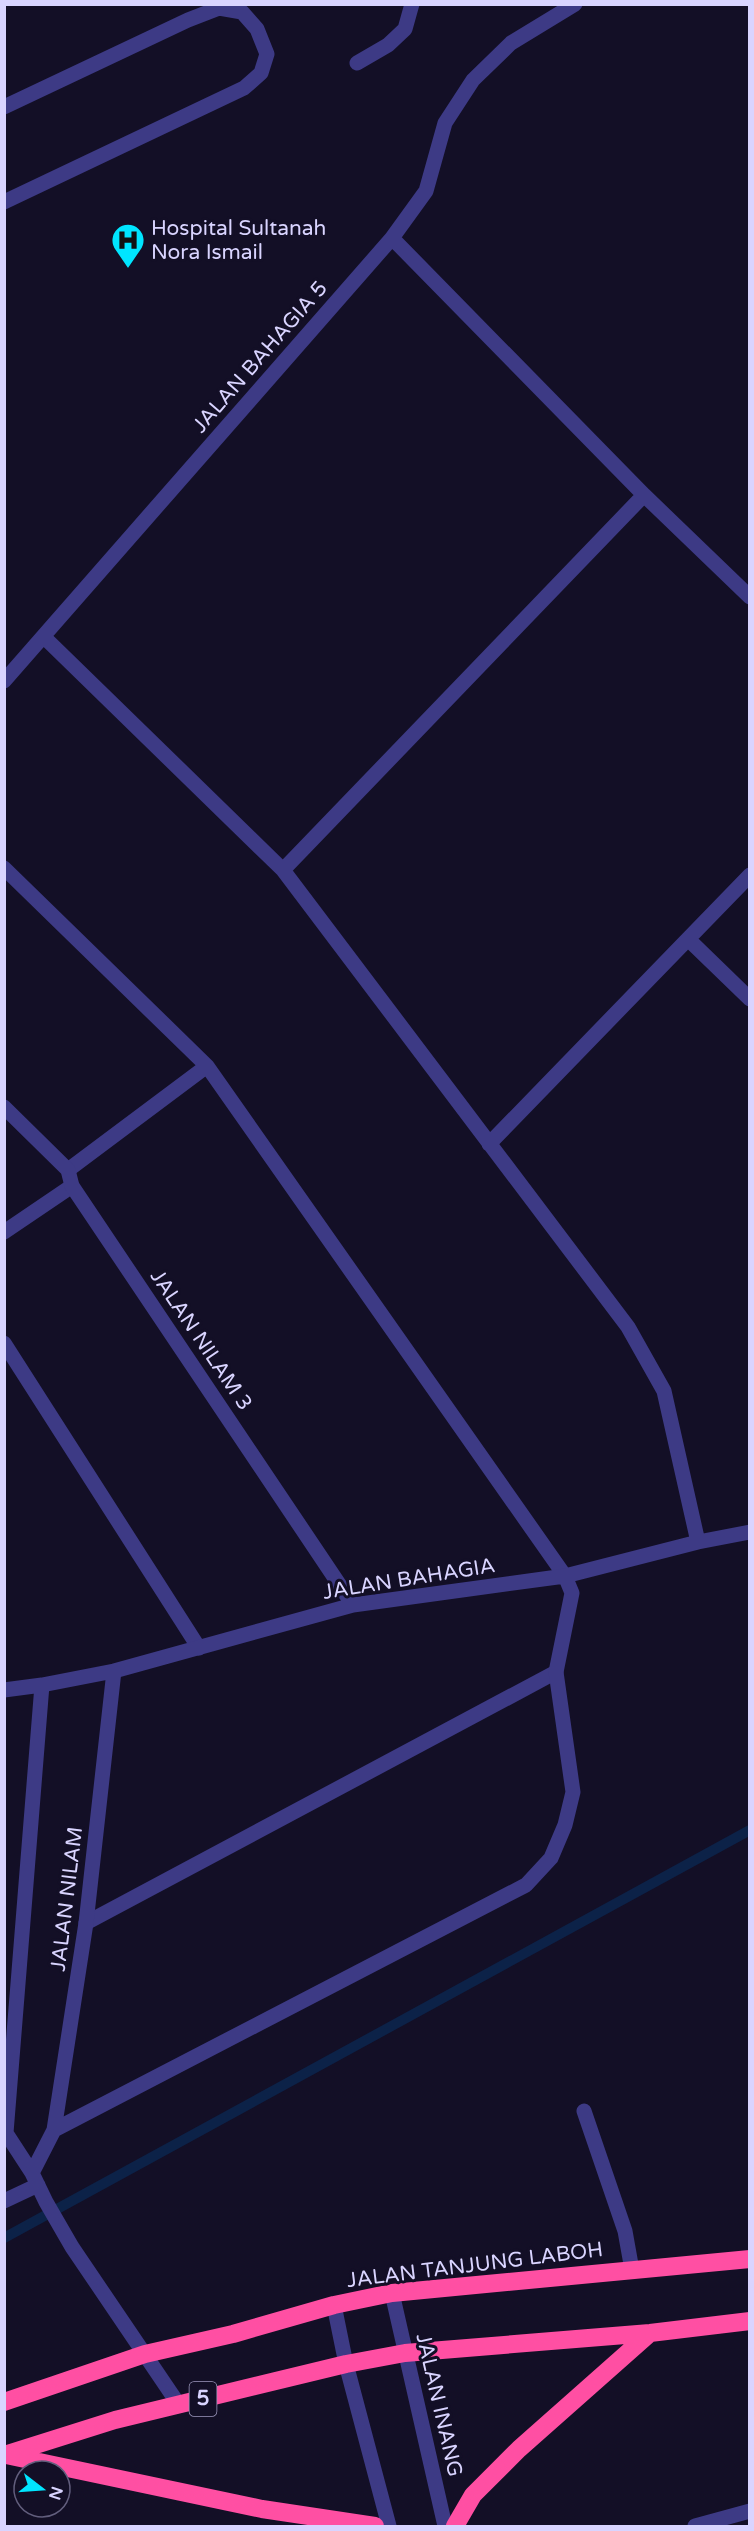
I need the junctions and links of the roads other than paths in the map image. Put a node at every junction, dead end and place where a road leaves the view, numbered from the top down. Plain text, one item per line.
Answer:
1 (412, 4) edge
2 (575, 4) edge
3 (357, 63) dead end
4 (4, 107) edge
5 (4, 202) edge
6 (392, 238) junction
7 (644, 495) junction
8 (750, 597) edge
9 (44, 637) junction
10 (4, 681) edge
11 (4, 868) edge
12 (283, 870) junction
13 (750, 875) edge
14 (688, 939) junction
15 (750, 999) edge
16 (207, 1066) junction
17 (4, 1107) edge
18 (489, 1144) junction
19 (68, 1170) junction
20 (72, 1186) junction
21 (4, 1232) edge
22 (4, 1343) edge
23 (750, 1532) edge
24 (698, 1542) junction
25 (565, 1576) junction
26 (353, 1605) junction
27 (199, 1648) junction
28 (114, 1671) junction
29 (556, 1672) junction
30 (42, 1685) junction
31 (4, 1690) edge
32 (86, 1923) junction
33 (584, 2111) dead end
34 (54, 2130) junction
35 (6, 2133) edge
36 (35, 2179) junction
37 (4, 2201) edge
38 (750, 2259) edge
39 (632, 2270) junction
40 (392, 2294) junction
41 (334, 2305) junction
42 (750, 2321) edge
43 (650, 2333) junction
44 (405, 2353) junction
45 (145, 2354) junction
46 (346, 2364) junction
47 (4, 2402) edge
48 (179, 2405) junction
49 (4, 2455) edge
50 (750, 2511) edge
51 (375, 2526) edge
52 (389, 2526) edge
53 (446, 2526) edge
54 (455, 2526) edge
55 (695, 2526) edge

1 - 3 street
2 - 6 street, JALAN BAHAGIA 5
4 - 5 street
6 - 7 street
6 - 9 street, JALAN BAHAGIA 5
7 - 8 street
7 - 12 street
9 - 10 street, JALAN BAHAGIA 5
9 - 12 street
11 - 16 street
12 - 18 street
13 - 14 street
14 - 15 street
14 - 18 street
16 - 19 street
16 - 25 street
17 - 19 street
18 - 24 street
19 - 20 street, JALAN NILAM 3
20 - 21 street
20 - 26 street, JALAN NILAM 3
22 - 27 street
23 - 24 street, JALAN BAHAGIA
24 - 25 street, JALAN BAHAGIA
25 - 26 street, JALAN BAHAGIA
25 - 29 street
26 - 27 street, JALAN BAHAGIA
27 - 28 street, JALAN BAHAGIA
28 - 30 street, JALAN BAHAGIA
28 - 32 street, JALAN NILAM
29 - 32 street
29 - 34 street
30 - 31 street, JALAN BAHAGIA
30 - 35 street, JALAN NILAM
32 - 34 street, JALAN NILAM
33 - 39 street
34 - 36 street, JALAN NILAM
35 - 36 street
36 - 37 street
36 - 45 street
38 - 39 highway, JALAN TANJUNG LABOH
39 - 40 highway, JALAN TANJUNG LABOH
40 - 41 highway, JALAN TANJUNG LABOH
40 - 44 street, JALAN INANG
41 - 45 highway, JALAN TANJUNG LABOH
41 - 46 street
42 - 43 highway, 5
43 - 44 highway, 5
43 - 54 highway
44 - 46 highway, 5
44 - 53 street, JALAN INANG
45 - 47 highway, JALAN TANJUNG LABOH
45 - 48 street
46 - 48 highway, 5
46 - 52 street
48 - 49 highway, 5
49 - 51 highway
50 - 55 street

